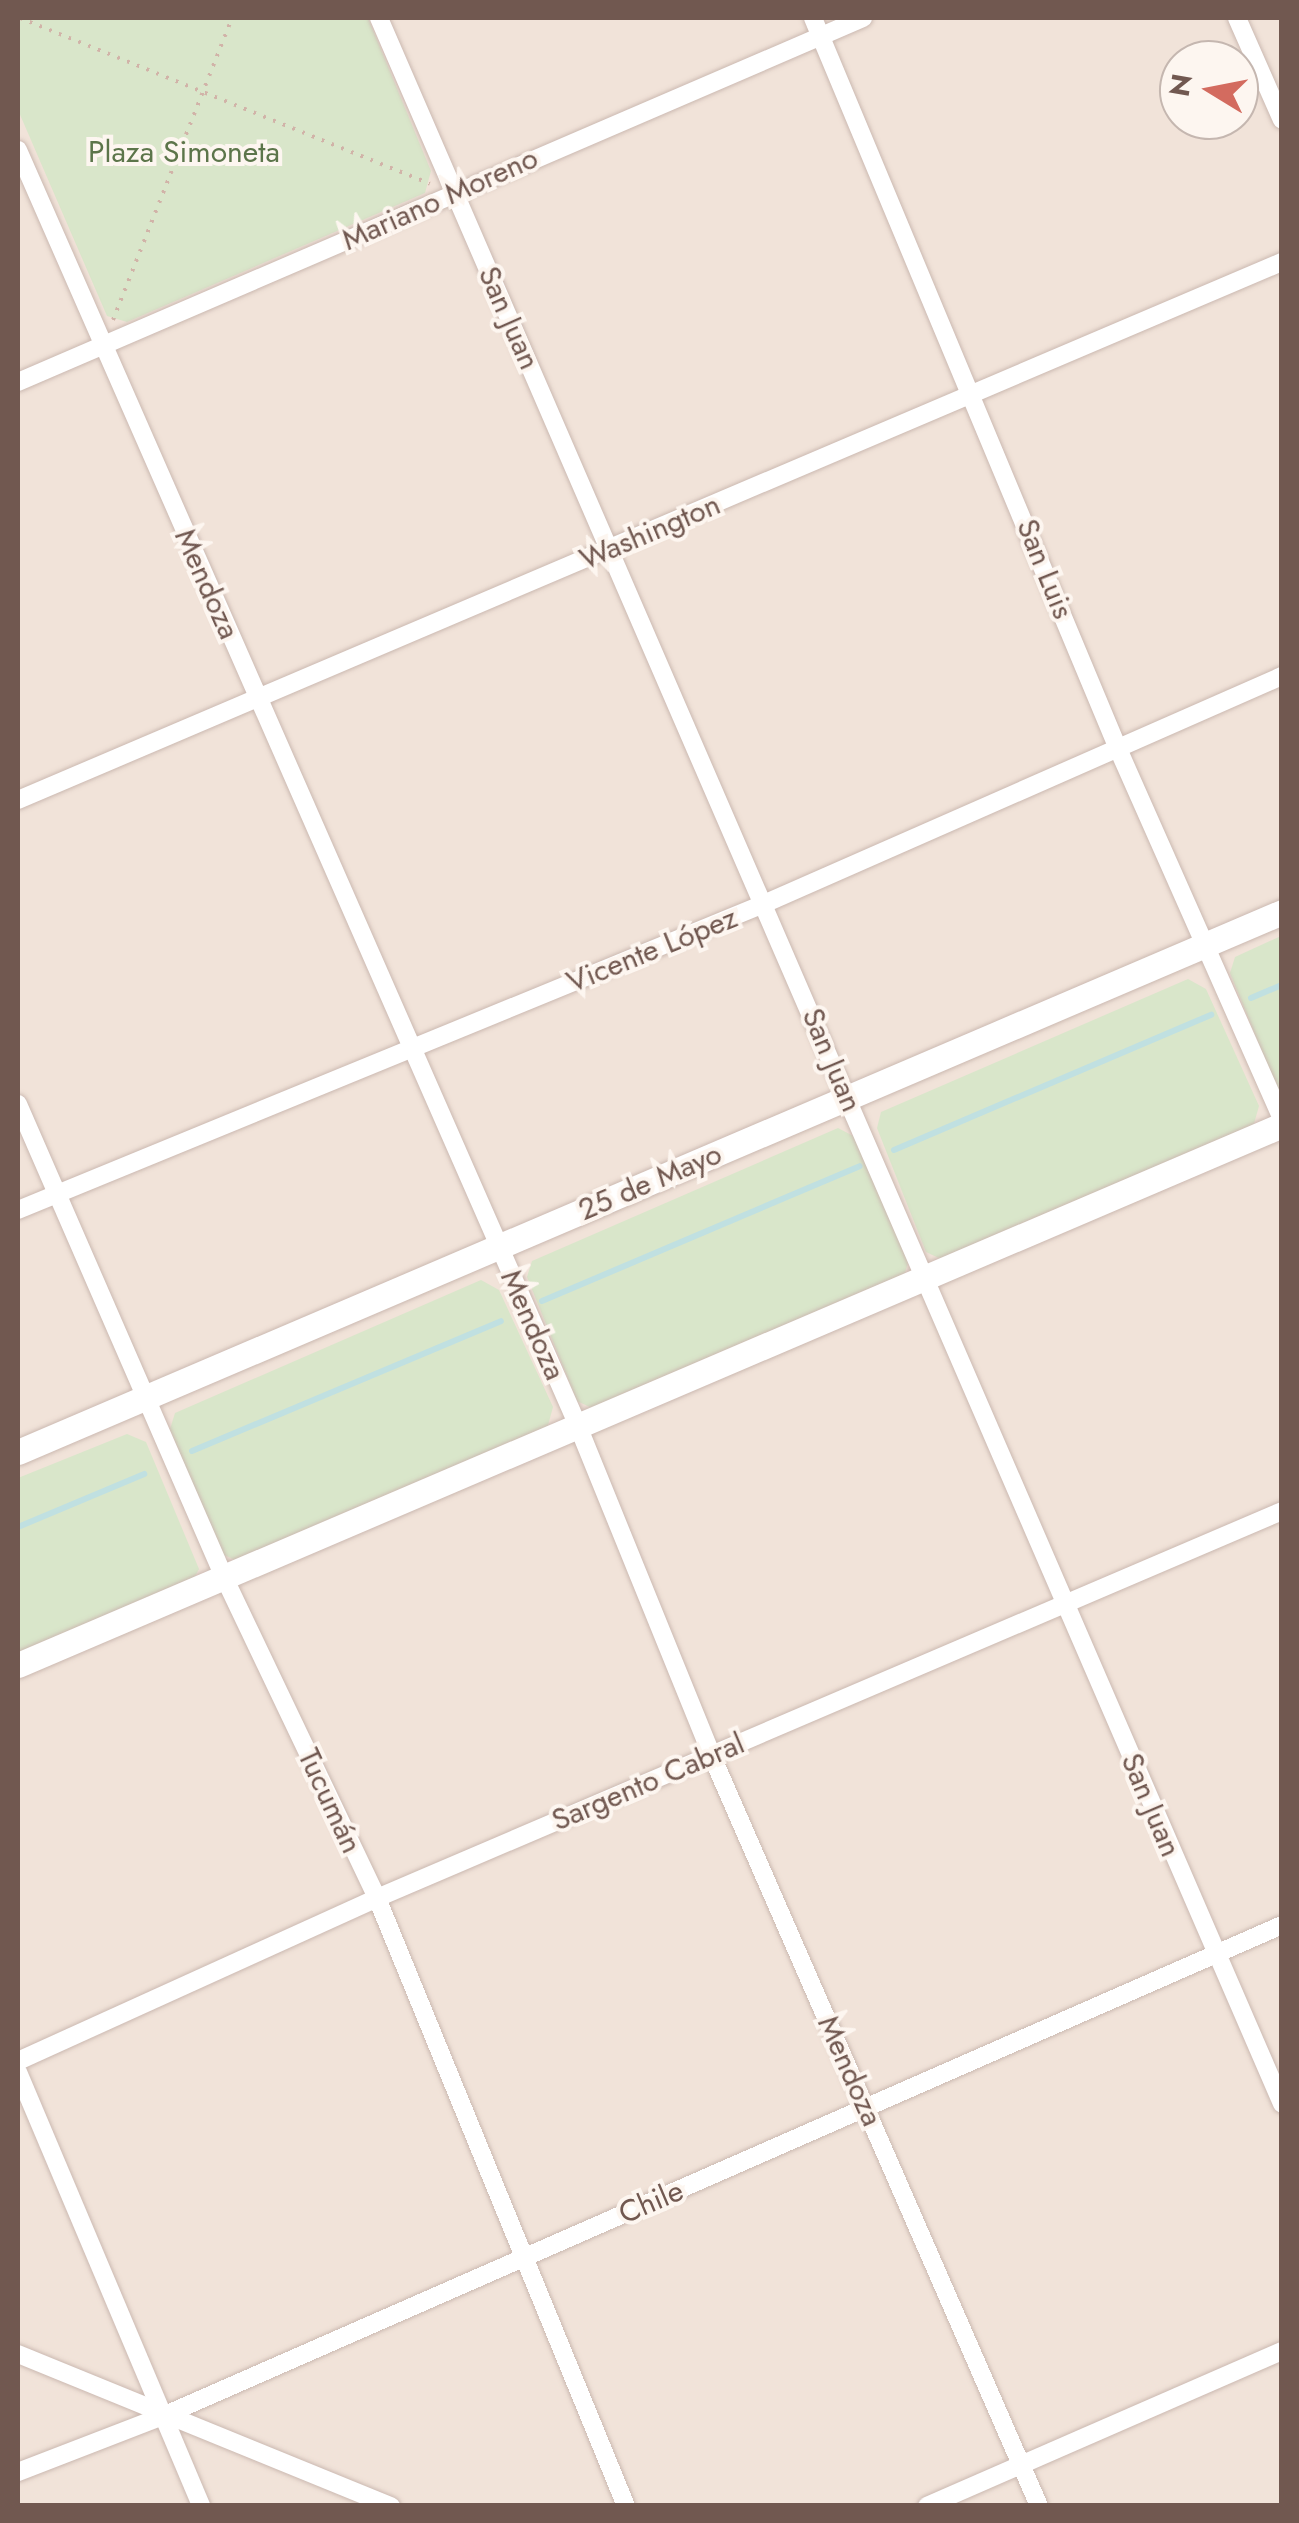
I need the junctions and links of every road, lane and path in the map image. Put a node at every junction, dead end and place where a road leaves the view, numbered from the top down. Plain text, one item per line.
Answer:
1 (20, 18) edge
2 (232, 18) edge
3 (379, 18) edge
4 (813, 18) edge
5 (863, 18) edge
6 (1238, 18) edge
7 (821, 36) junction
8 (202, 92) junction
9 (1282, 120) edge
10 (18, 150) edge
11 (453, 193) junction
12 (1282, 262) edge
13 (102, 347) junction
14 (18, 382) edge
15 (974, 393) junction
16 (612, 548) junction
17 (1282, 676) edge
18 (258, 700) junction
19 (1118, 751) junction
20 (18, 800) edge
21 (766, 904) junction
22 (1282, 912) edge
23 (1203, 945) junction
24 (409, 1050) junction
25 (848, 1097) junction
26 (18, 1104) edge
27 (1282, 1122) edge
28 (56, 1193) junction
29 (18, 1210) edge
30 (498, 1246) junction
31 (925, 1278) junction
32 (148, 1396) junction
33 (578, 1426) junction
34 (18, 1452) edge
35 (1282, 1511) edge
36 (224, 1577) junction
37 (1064, 1600) junction
38 (18, 1665) edge
39 (711, 1754) junction
40 (377, 1898) junction
41 (1282, 1924) edge
42 (1215, 1952) junction
43 (18, 2061) edge
44 (18, 2072) edge
45 (1282, 2104) edge
46 (867, 2110) junction
47 (525, 2256) junction
48 (1282, 2351) edge
49 (18, 2354) edge
50 (163, 2416) junction
51 (1023, 2465) junction
52 (18, 2472) edge
53 (201, 2506) edge
54 (391, 2506) edge
55 (626, 2506) edge
56 (927, 2506) edge
57 (1039, 2506) edge

1 - 8 path
2 - 8 path
3 - 11 street, San Juan
4 - 7 street, San Luis
5 - 7 street, Mariano Moreno
6 - 9 street
7 - 11 street, Mariano Moreno
7 - 15 street, San Luis
8 - 11 path
8 - 13 path
10 - 13 street, Mendoza
11 - 13 street, Mariano Moreno
11 - 16 street, San Juan
12 - 15 street, Washington
13 - 14 street, Mariano Moreno
13 - 18 street, Mendoza
15 - 16 street, Washington
15 - 19 street, San Luis
16 - 18 street, Washington
16 - 21 street, San Juan
17 - 19 street, Vicente López
18 - 20 street, Washington
18 - 24 street, Mendoza
19 - 21 street, Vicente López
19 - 23 street, San Luis
21 - 24 street, Vicente López
21 - 25 street, San Juan
22 - 23 street, 25 de Mayo
23 - 25 street, 25 de Mayo
23 - 27 street, San Luis
24 - 28 street, Vicente López
24 - 30 street, Mendoza
25 - 30 street, 25 de Mayo
25 - 31 street, San Juan
26 - 28 street, Tucumán
27 - 31 street
28 - 29 street, Vicente López
28 - 32 street, Tucumán
30 - 32 street, 25 de Mayo
30 - 33 street, Mendoza
31 - 33 street
31 - 37 street, San Juan
32 - 34 street, 25 de Mayo
32 - 36 street, Tucumán
33 - 36 street
33 - 39 street, Mendoza
35 - 37 street, Sargento Cabral
36 - 38 street
36 - 40 street, Tucumán
37 - 39 street, Sargento Cabral
37 - 42 street, San Juan
39 - 40 street, Sargento Cabral
39 - 46 street, Mendoza
40 - 43 street, Sargento Cabral
40 - 47 street, Tucumán
41 - 42 street, Chile
42 - 45 street, San Juan
42 - 46 street, Chile
44 - 50 street
46 - 47 street, Chile
46 - 51 street, Mendoza
47 - 50 street, Chile
47 - 55 street, Tucumán
48 - 51 street
49 - 50 street
50 - 52 street, Chile
50 - 53 street
50 - 54 street
51 - 56 street
51 - 57 street, Mendoza

